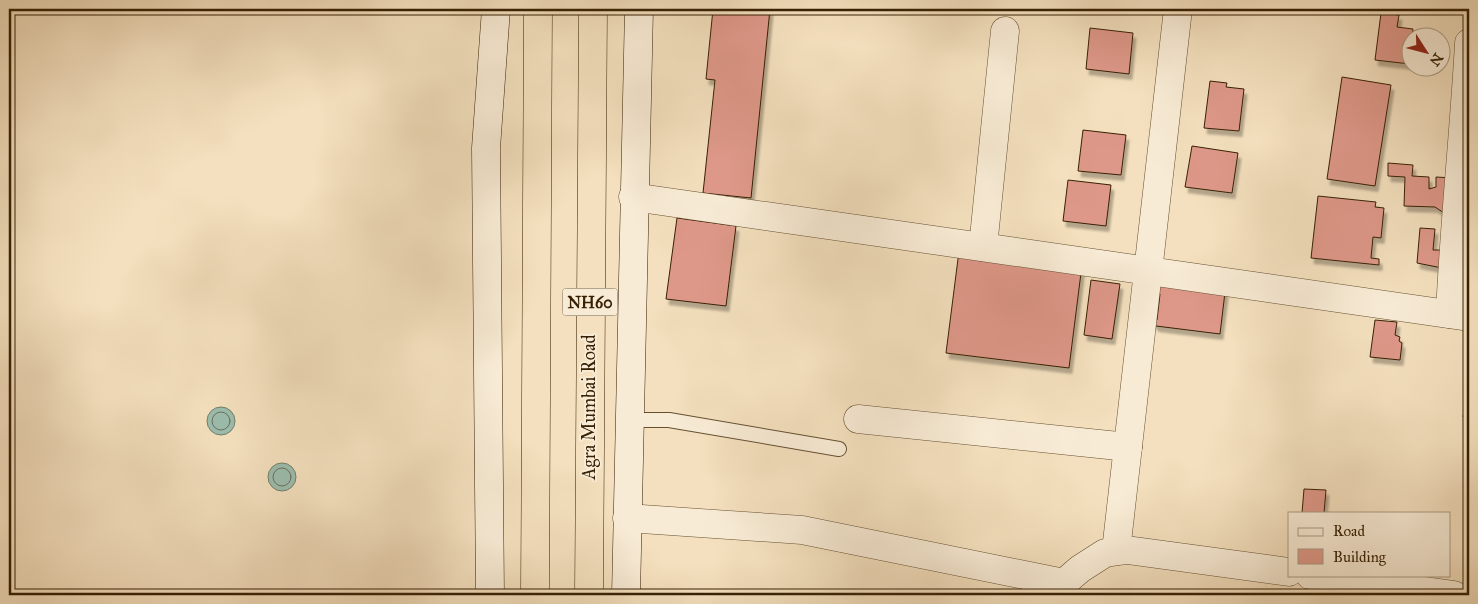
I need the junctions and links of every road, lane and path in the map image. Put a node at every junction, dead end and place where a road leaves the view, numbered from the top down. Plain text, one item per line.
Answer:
1 (496, 9) edge
2 (538, 9) edge
3 (593, 9) edge
4 (639, 9) edge
5 (1178, 9) edge
6 (1005, 31) dead end
7 (1469, 43) edge
8 (633, 197) junction
9 (983, 247) junction
10 (1149, 271) junction
11 (1459, 316) edge
12 (858, 419) dead end
13 (629, 420) junction
14 (1128, 447) junction
15 (839, 449) dead end
16 (627, 518) junction
17 (1116, 551) junction
18 (1288, 572) edge
19 (1317, 576) edge
20 (1057, 589) edge
21 (490, 595) edge
22 (535, 595) edge
23 (589, 595) edge
24 (626, 595) edge
25 (1454, 595) edge

1 - 21 street
2 - 22 highway, NH60
3 - 23 highway, Agra Mumbai Road / NH60
4 - 8 street
5 - 10 street
6 - 9 street
7 - 11 street
8 - 9 street
8 - 13 street
9 - 10 street
10 - 11 street
10 - 14 street
12 - 14 street
13 - 15 lane
13 - 16 street
14 - 17 street
16 - 20 street
16 - 24 street
17 - 18 street
17 - 20 street
19 - 25 street

